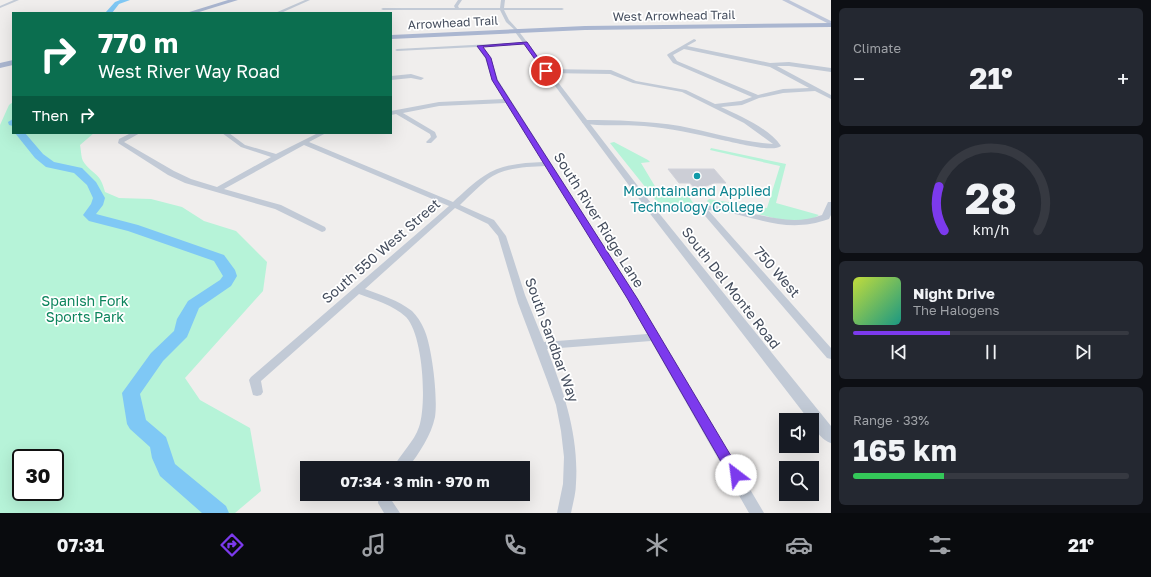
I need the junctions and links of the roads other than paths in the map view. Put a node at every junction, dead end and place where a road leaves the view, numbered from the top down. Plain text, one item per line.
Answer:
1 (17, 0) edge
2 (235, 0) edge
3 (308, 0) edge
4 (460, 0) edge
5 (503, 0) edge
6 (785, 0) edge
7 (0, 7) edge
8 (501, 8) junction
9 (383, 9) dead end
10 (457, 9) junction
11 (562, 9) dead end
12 (193, 12) edge
13 (279, 12) edge
14 (831, 24) edge
15 (517, 31) junction
16 (392, 37) edge
17 (694, 40) dead end
18 (525, 43) junction
19 (480, 46) junction
20 (683, 47) junction
21 (397, 50) dead end
22 (12, 62) edge
23 (770, 65) junction
24 (0, 66) edge
25 (831, 70) edge
26 (546, 71) junction
27 (392, 78) edge
28 (421, 78) dead end
29 (817, 89) junction
30 (757, 97) junction
31 (831, 97) edge
32 (508, 101) junction
33 (711, 105) junction
34 (393, 111) edge
35 (585, 122) junction
36 (135, 134) edge
37 (225, 134) edge
38 (321, 134) edge
39 (303, 142) junction
40 (429, 142) dead end
41 (276, 156) junction
42 (548, 164) junction
43 (217, 190) junction
44 (831, 204) edge
45 (454, 206) junction
46 (703, 208) junction
47 (651, 209) junction
48 (322, 228) dead end
49 (358, 290) junction
50 (654, 337) junction
51 (540, 346) junction
52 (831, 355) edge
53 (257, 392) dead end
54 (826, 424) edge
55 (831, 437) edge
56 (405, 461) edge
57 (564, 513) edge
58 (757, 513) edge

1 - 7 street
2 - 12 main road
3 - 13 street
4 - 10 street
5 - 8 street
6 - 14 main road
8 - 10 street
8 - 11 street
8 - 15 street, South Del Monte Road
9 - 10 street
14 - 15 main road, West Arrowhead Trail
15 - 16 main road, Arrowhead Trail
15 - 18 street, South Del Monte Road
17 - 20 street
18 - 19 street
18 - 26 street, South Del Monte Road
19 - 21 street
19 - 32 street, South River Ridge Lane
20 - 23 street
20 - 30 street
22 - 24 main road
23 - 25 street
23 - 29 street
26 - 33 street
26 - 35 street, South Del Monte Road
27 - 28 street
29 - 30 street
29 - 31 street
30 - 33 street
32 - 34 street
32 - 42 street, South River Ridge Lane
33 - 35 street
34 - 40 street
35 - 47 street, South Del Monte Road
36 - 43 street
37 - 41 street
38 - 39 street
39 - 41 street
39 - 45 street, South Sandbar Way
41 - 43 street
42 - 45 street, South 550 West Street
42 - 50 street, South River Ridge Lane
43 - 48 street
44 - 46 street
45 - 49 street, South 550 West Street
45 - 51 street, South Sandbar Way
46 - 47 street
46 - 52 street, 750 West
47 - 54 street, South Del Monte Road
49 - 53 street, South 550 West Street
49 - 56 street
50 - 51 street
50 - 58 street, South River Ridge Lane
51 - 57 street, South Sandbar Way
54 - 55 street, South Del Monte Road

